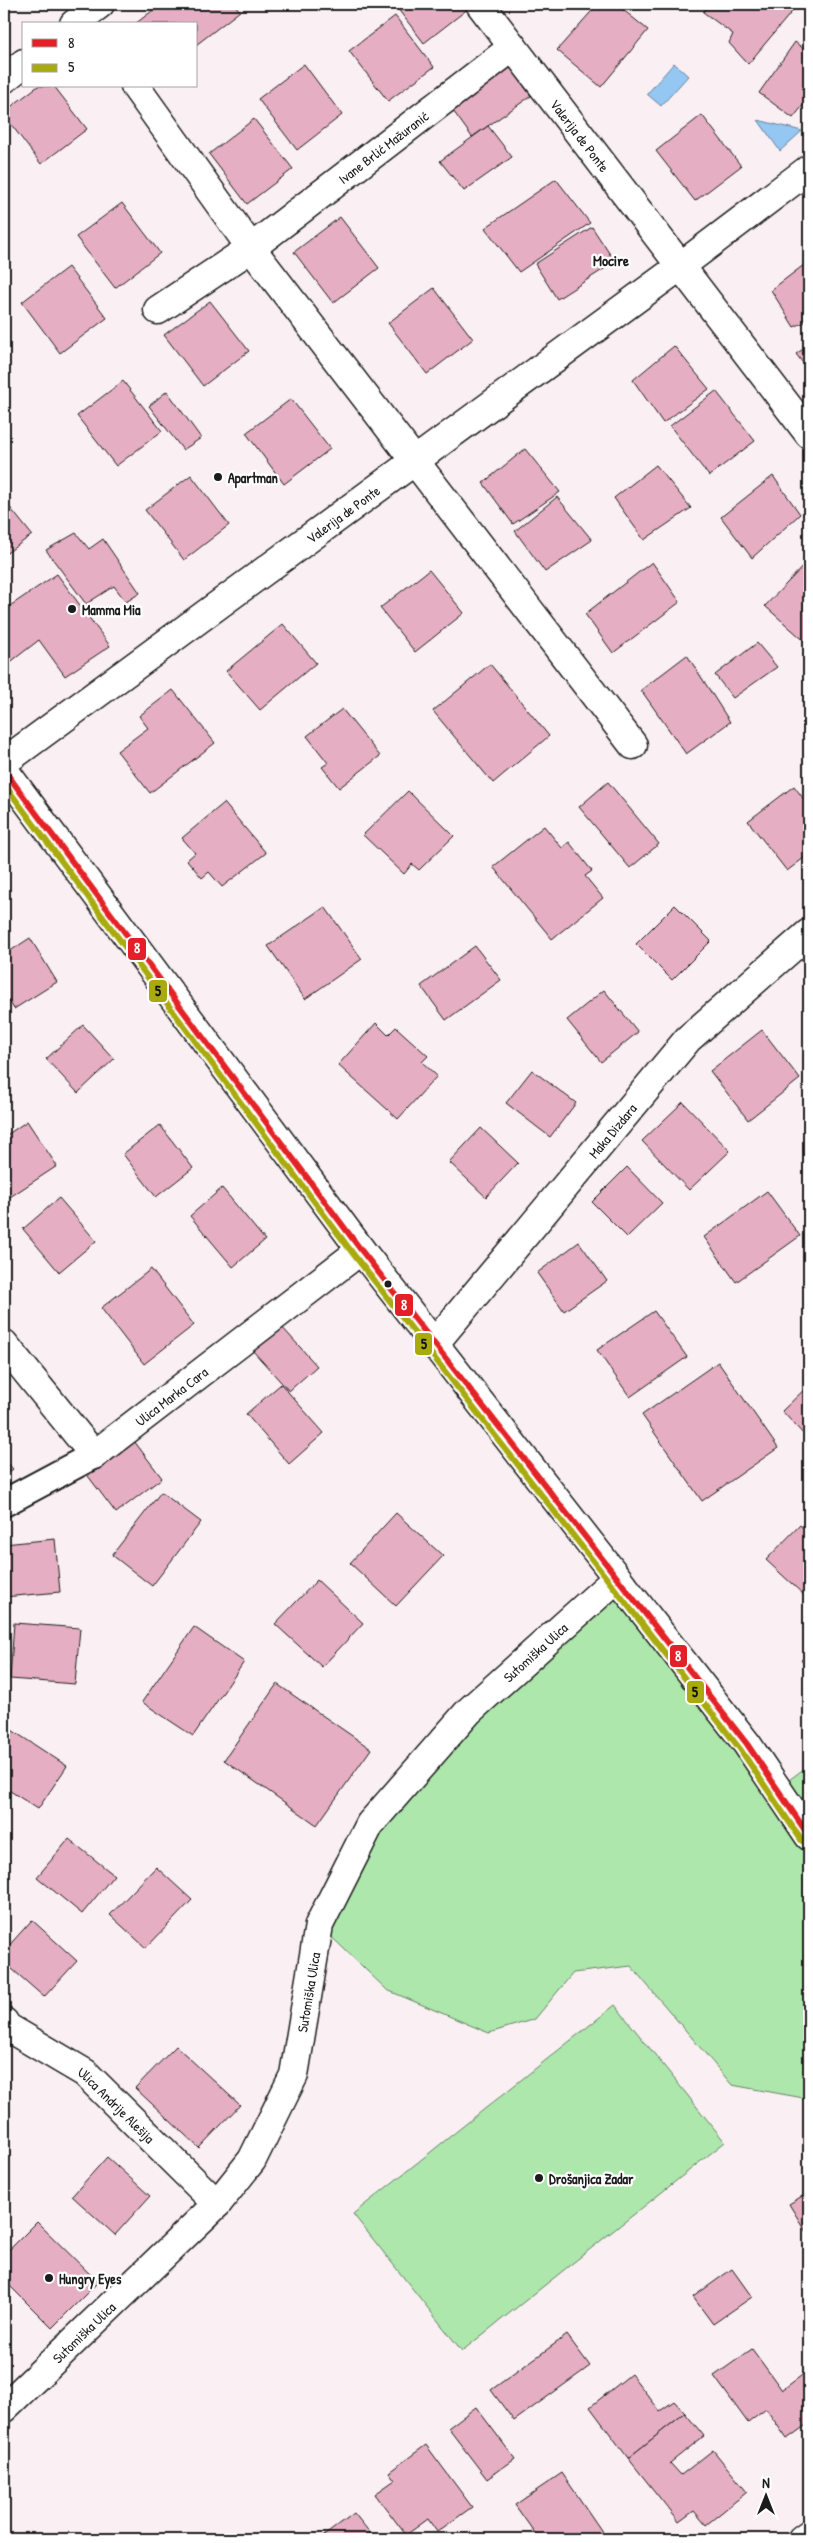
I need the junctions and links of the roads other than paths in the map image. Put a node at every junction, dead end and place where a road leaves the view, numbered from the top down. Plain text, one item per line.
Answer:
1 (480, 4) edge
2 (513, 47) junction
3 (22, 65) edge
4 (4, 79) edge
5 (136, 88) edge
6 (809, 169) edge
7 (251, 248) junction
8 (682, 266) junction
9 (158, 310) dead end
10 (809, 434) edge
11 (414, 461) junction
12 (632, 746) dead end
13 (4, 762) edge
14 (4, 770) edge
15 (808, 936) edge
16 (361, 1250) junction
17 (4, 1344) edge
18 (434, 1344) junction
19 (94, 1455) junction
20 (4, 1503) edge
21 (617, 1578) junction
22 (809, 1836) edge
23 (4, 2022) edge
24 (217, 2204) junction
25 (4, 2408) edge
26 (809, 2534) edge
27 (802, 2539) edge

1 - 2 street, Valerija de Ponte
2 - 7 street, Ivane Brlić Mažuranić
2 - 8 street, Valerija de Ponte
3 - 4 street
5 - 7 street
6 - 8 street, Valerija de Ponte
7 - 9 street, Ivane Brlić Mažuranić
7 - 11 street
8 - 10 street, Valerija de Ponte
8 - 11 street, Valerija de Ponte
11 - 12 street
11 - 13 street, Valerija de Ponte
14 - 16 street
15 - 18 street, Maka Dizdara
16 - 18 street
16 - 19 street, Ulica Marka Cara
17 - 19 street
18 - 21 street
19 - 20 street
21 - 22 street
21 - 24 street, Sutomiška Ulica
23 - 24 street, Ulica Andrije Alešija
24 - 25 street, Sutomiška Ulica
26 - 27 street

